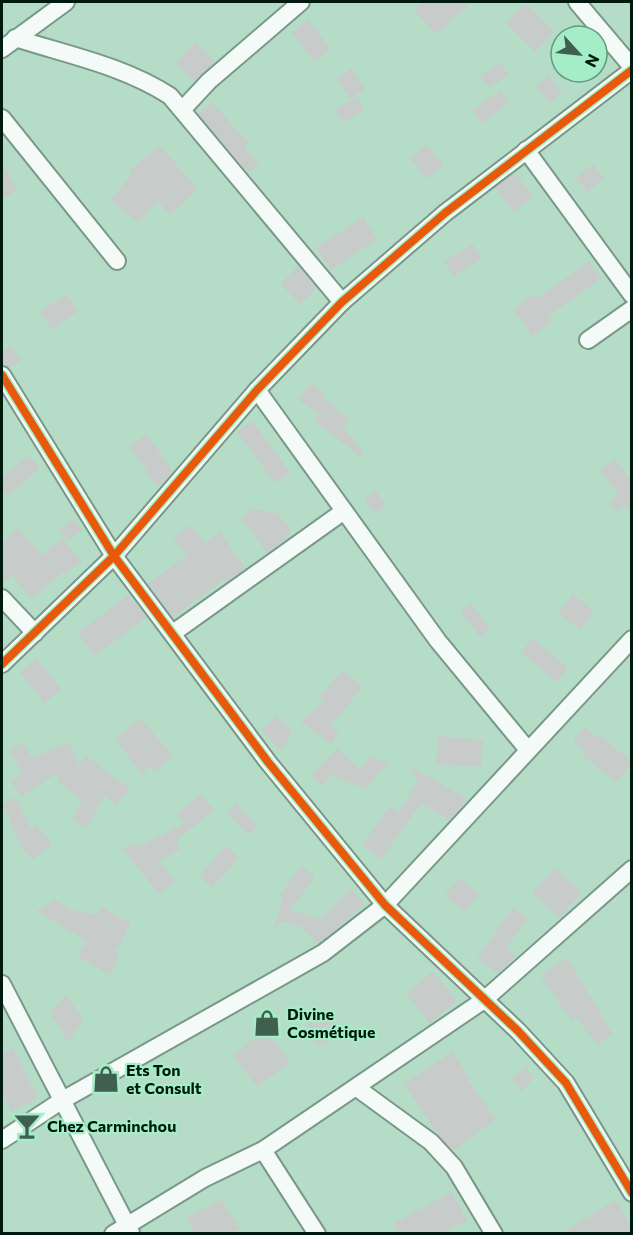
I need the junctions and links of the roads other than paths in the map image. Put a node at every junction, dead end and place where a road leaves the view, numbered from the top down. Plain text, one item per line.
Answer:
1 (66, 2) edge
2 (301, 2) edge
3 (577, 2) edge
4 (15, 38) junction
5 (2, 49) edge
6 (632, 68) edge
7 (182, 110) junction
8 (2, 118) edge
9 (526, 150) junction
10 (117, 261) dead end
11 (632, 294) edge
12 (342, 302) junction
13 (632, 309) edge
14 (588, 340) dead end
15 (2, 375) edge
16 (257, 390) junction
17 (344, 511) junction
18 (114, 556) junction
19 (2, 598) edge
20 (35, 633) junction
21 (173, 633) junction
22 (632, 639) edge
23 (2, 664) edge
24 (528, 750) junction
25 (632, 869) edge
26 (385, 905) junction
27 (2, 984) edge
28 (484, 1000) junction
29 (357, 1088) junction
30 (61, 1101) junction
31 (2, 1140) edge
32 (264, 1150) junction
33 (632, 1193) edge
34 (123, 1231) edge
35 (317, 1233) edge
36 (494, 1233) edge

1 - 4 street
2 - 7 street
3 - 6 street
4 - 5 street
4 - 7 street
6 - 9 street
7 - 12 street
8 - 10 street
9 - 11 street
9 - 12 street
12 - 16 street
13 - 14 street
15 - 18 street
16 - 17 street
16 - 18 street
17 - 21 street
17 - 24 street
18 - 20 street
18 - 21 street
19 - 20 street
20 - 23 street
21 - 26 street
22 - 24 street
24 - 26 street
25 - 28 street
26 - 28 street
26 - 30 street
27 - 30 street
28 - 29 street
28 - 33 street
29 - 32 street
29 - 36 street
30 - 31 street
30 - 34 street
32 - 34 street
32 - 35 street

